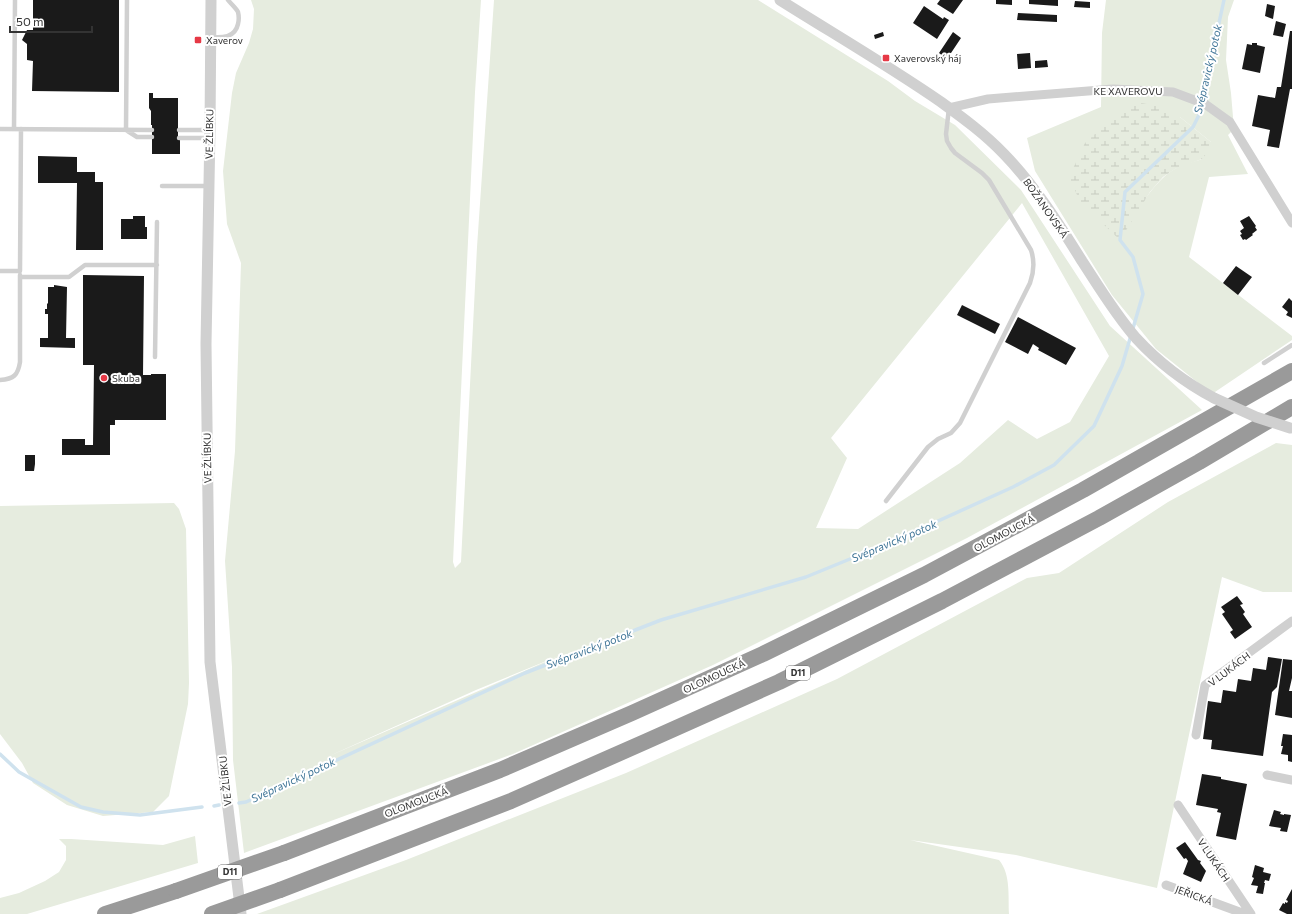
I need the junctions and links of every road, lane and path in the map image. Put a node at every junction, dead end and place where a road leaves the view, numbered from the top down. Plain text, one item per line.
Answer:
1 (15, 0) edge
2 (127, 0) edge
3 (211, 0) edge
4 (228, 0) edge
5 (780, 0) edge
6 (210, 37) junction
7 (949, 108) junction
8 (0, 129) edge
9 (14, 129) junction
10 (21, 129) junction
11 (126, 130) junction
12 (152, 130) dead end
13 (179, 130) dead end
14 (210, 134) junction
15 (152, 137) dead end
16 (179, 138) dead end
17 (162, 186) dead end
18 (208, 186) junction
19 (157, 222) dead end
20 (1292, 223) edge
21 (157, 265) junction
22 (0, 271) edge
23 (20, 271) junction
24 (20, 277) junction
25 (1292, 346) edge
26 (155, 357) dead end
27 (1264, 363) dead end
28 (1292, 371) edge
29 (0, 380) edge
30 (1292, 407) edge
31 (1291, 428) edge
32 (886, 501) dead end
33 (1292, 621) edge
34 (1196, 735) dead end
35 (1267, 775) dead end
36 (1292, 780) edge
37 (1178, 805) dead end
38 (1166, 885) dead end
39 (105, 914) edge
40 (212, 914) edge
41 (241, 914) edge
42 (1245, 914) edge
43 (1251, 914) edge

1 - 9 lane
2 - 11 lane
3 - 6 street, VE ŽLÍBKU
4 - 6 lane
5 - 7 street, BOŽANOVSKÁ
6 - 14 street, VE ŽLÍBKU
7 - 20 street, KE XAVEROVU
7 - 31 street, BOŽANOVSKÁ, bridge
7 - 32 lane
8 - 9 lane
9 - 10 lane
10 - 11 lane
10 - 23 lane
11 - 12 lane
11 - 15 lane
13 - 14 lane
14 - 16 lane
14 - 18 street, VE ŽLÍBKU
17 - 18 lane
18 - 41 street, VE ŽLÍBKU
19 - 21 lane
21 - 24 lane
21 - 26 lane
22 - 23 lane
23 - 24 lane
24 - 29 lane
25 - 27 lane
28 - 39 highway, OLOMOUCKÁ / D11, bridge
30 - 40 highway, D11, bridge
33 - 34 street, V LUKÁCH
35 - 36 street
37 - 43 street, V LUKÁCH
38 - 42 street, JEŘICKÁ

